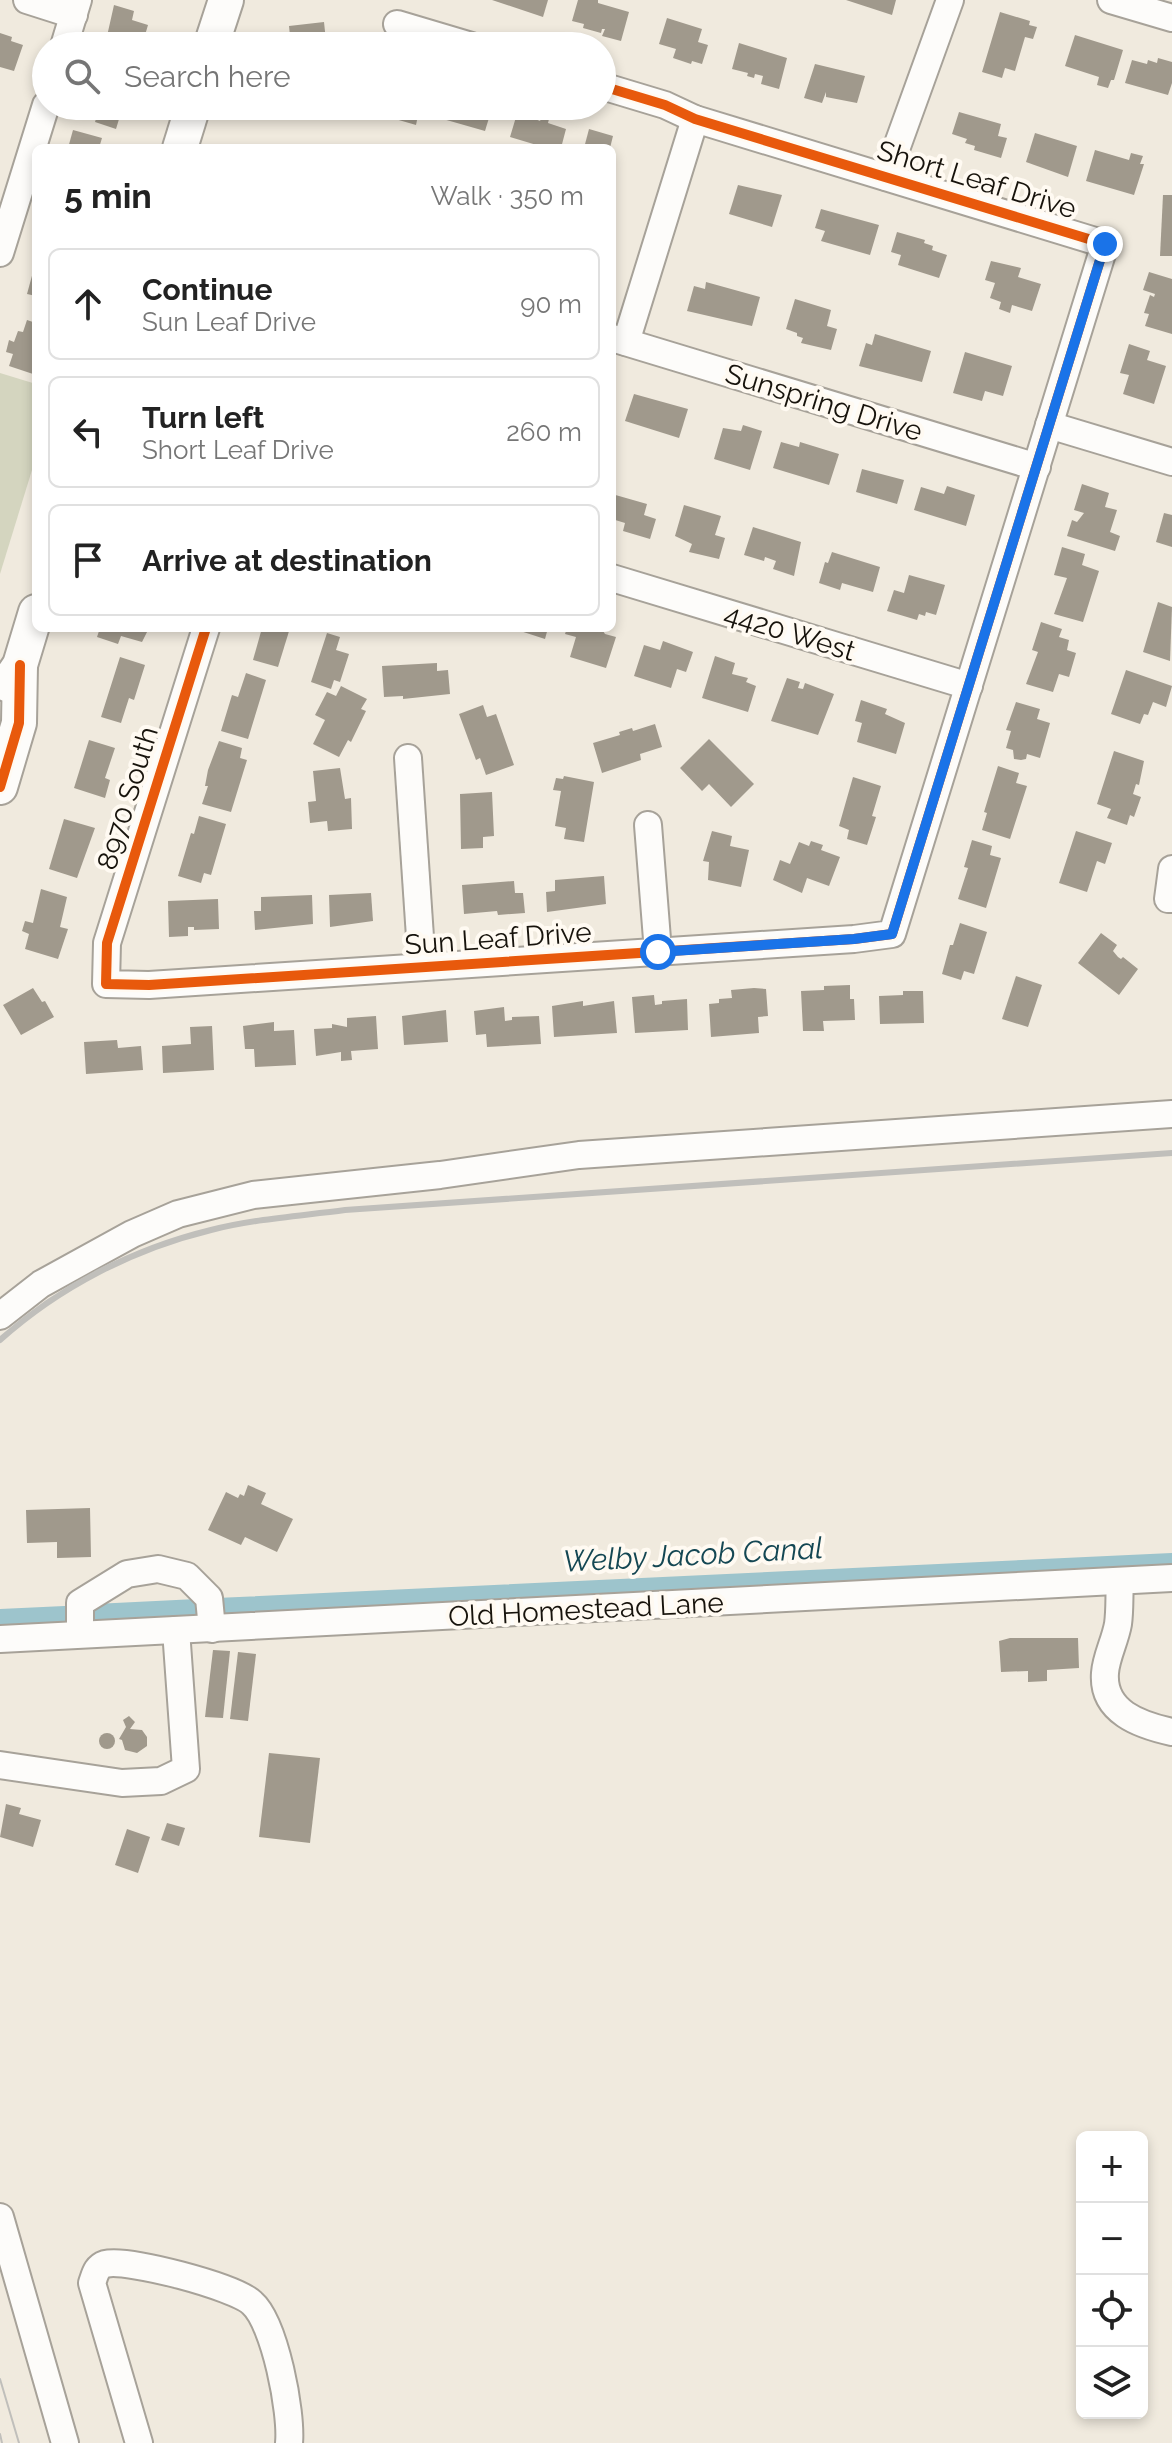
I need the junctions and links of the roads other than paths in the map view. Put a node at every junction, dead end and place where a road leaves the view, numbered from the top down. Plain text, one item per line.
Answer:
1 (27, 0) edge
2 (226, 0) edge
3 (950, 0) edge
4 (1111, 0) edge
5 (76, 7) edge
6 (1172, 18) edge
7 (397, 24) dead end
8 (68, 32) edge
9 (216, 32) edge
10 (424, 32) edge
11 (616, 90) edge
12 (695, 119) junction
13 (42, 120) edge
14 (189, 120) edge
15 (35, 144) edge
16 (181, 144) edge
17 (32, 153) edge
18 (886, 177) junction
19 (17, 204) edge
20 (0, 253) edge
21 (619, 340) edge
22 (1049, 425) junction
23 (1172, 462) edge
24 (1037, 467) junction
25 (616, 579) edge
26 (32, 625) edge
27 (205, 632) edge
28 (20, 665) junction
29 (969, 686) junction
30 (0, 694) edge
31 (408, 758) dead end
32 (0, 787) edge
33 (648, 825) dead end
34 (1172, 869) edge
35 (1170, 899) edge
36 (892, 934) joint
37 (658, 952) junction
38 (422, 967) junction
39 (106, 984) joint
40 (1172, 1114) edge
41 (0, 1316) edge
42 (1172, 1578) edge
43 (1120, 1581) junction
44 (212, 1629) junction
45 (176, 1630) junction
46 (80, 1633) junction
47 (0, 1639) edge
48 (1172, 1732) edge
49 (0, 1765) edge
50 (0, 2217) edge
51 (65, 2443) edge
52 (139, 2443) edge
53 (289, 2443) edge

1 - 5 street
2 - 9 main road
3 - 18 street
4 - 6 street
5 - 8 street
7 - 10 street
11 - 12 street, Short Leaf Drive
12 - 18 street, Short Leaf Drive
12 - 21 street
13 - 15 street
14 - 16 main road
17 - 19 street
18 - 22 street, Short Leaf Drive
19 - 20 street
21 - 24 street, Sunspring Drive
22 - 23 street
22 - 24 street, Short Leaf Drive
24 - 29 street, Short Leaf Drive
25 - 29 street, 4420 West
26 - 28 main road
27 - 39 street, 8970 South
28 - 30 main road
28 - 32 main road
29 - 36 street, Short Leaf Drive
31 - 38 street
33 - 37 street
34 - 35 street
36 - 37 street, Sun Leaf Drive
37 - 38 street, Sun Leaf Drive
38 - 39 street, Sun Leaf Drive
40 - 41 street
42 - 43 street, Old Homestead Lane
43 - 44 street, Old Homestead Lane
43 - 48 street
44 - 45 street, Old Homestead Lane
44 - 46 street
45 - 46 street, Old Homestead Lane
45 - 49 street
46 - 47 street, Old Homestead Lane
50 - 51 street
52 - 53 street

